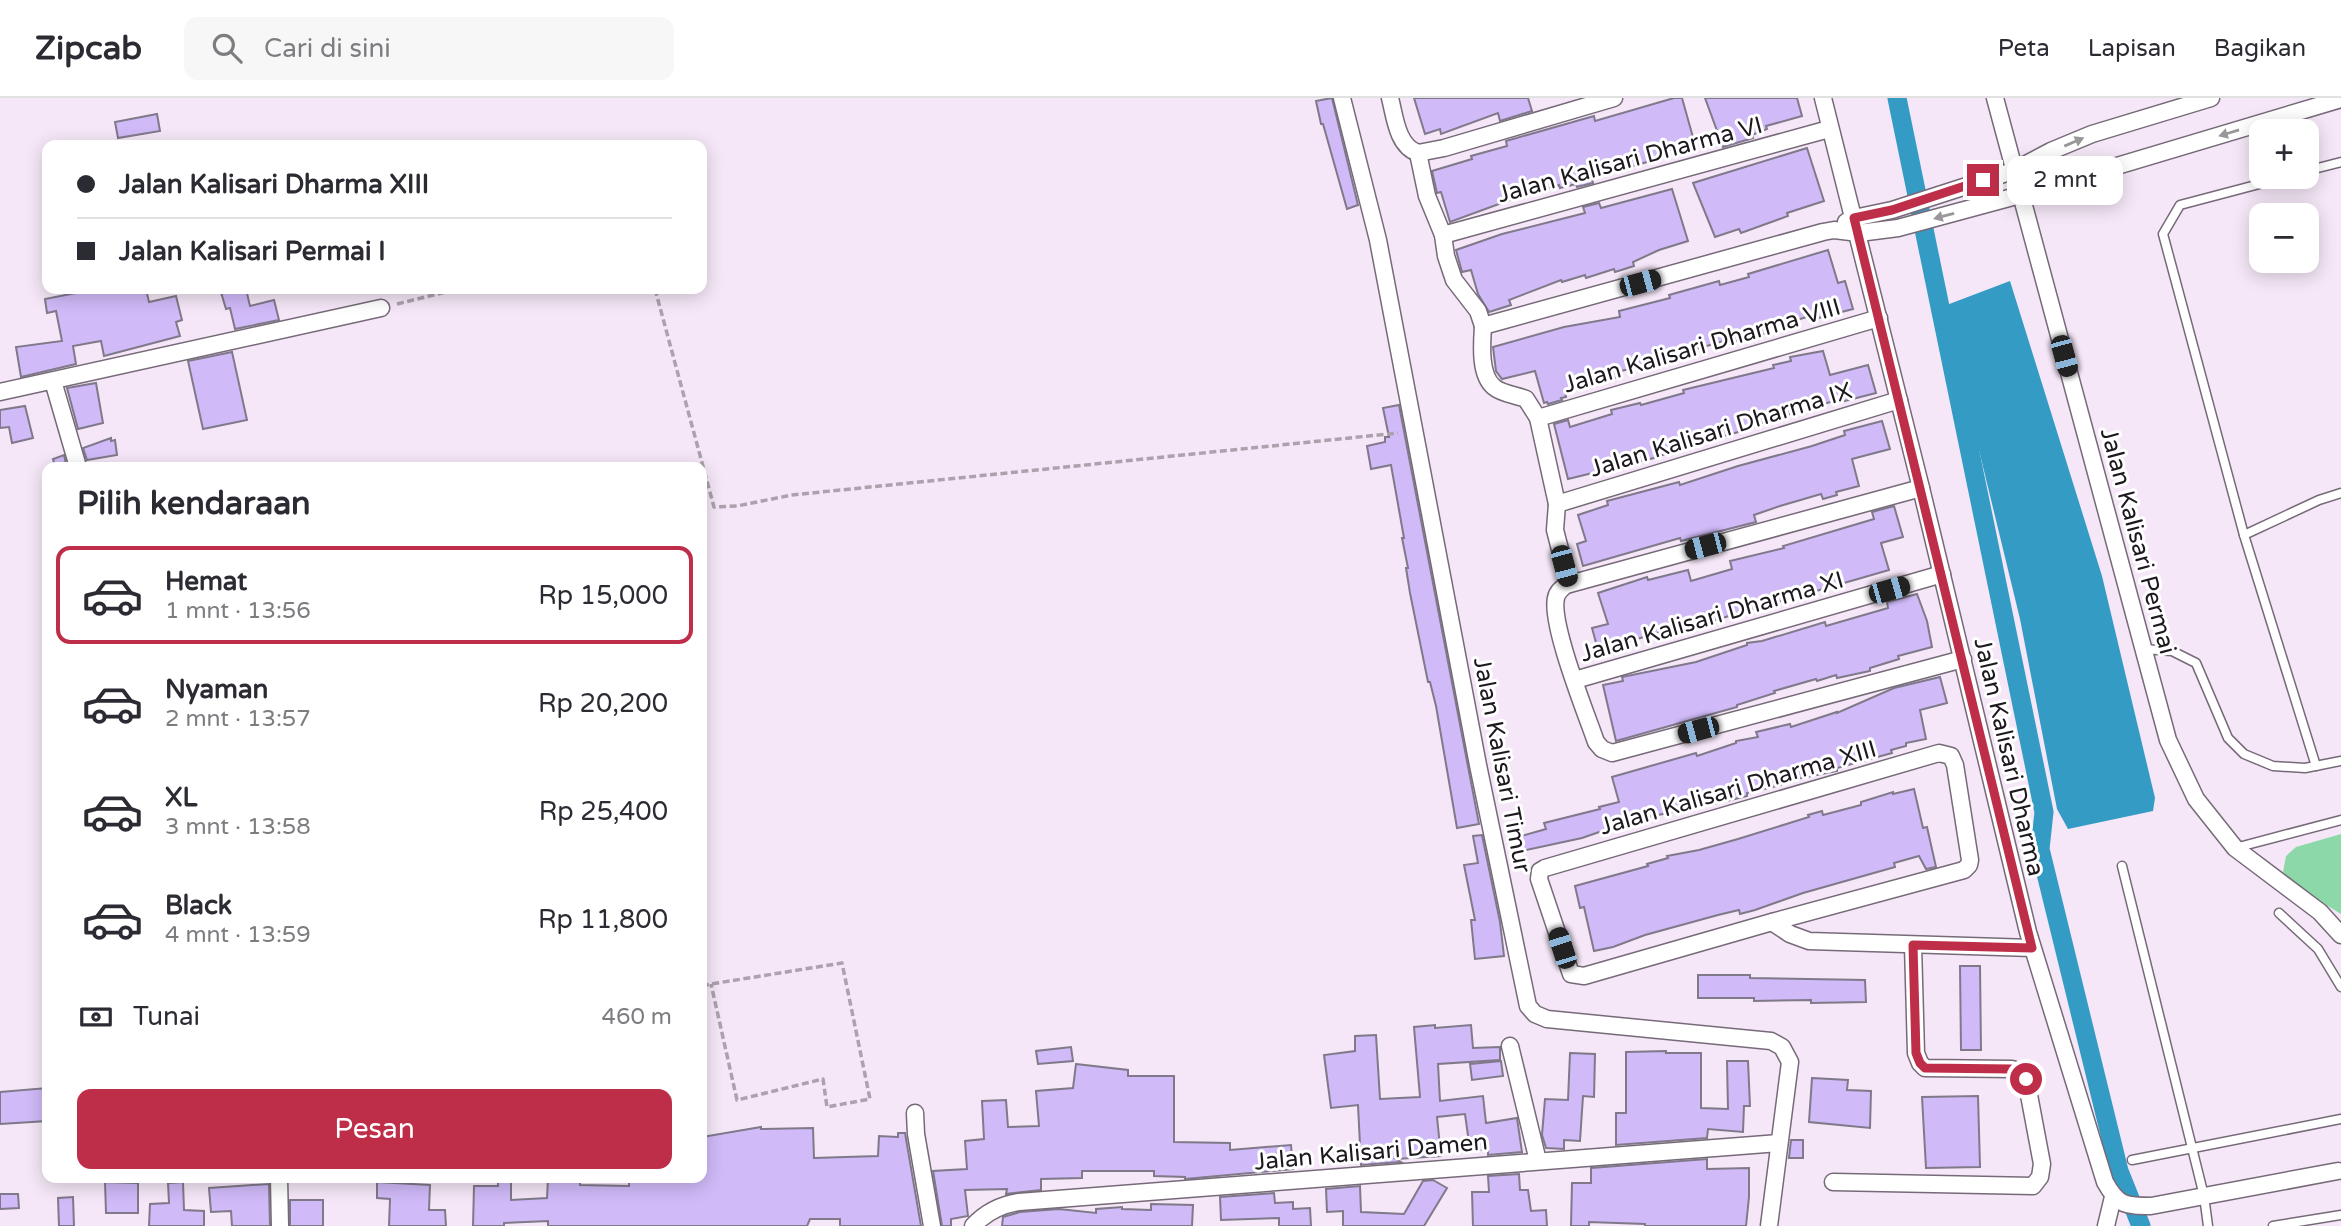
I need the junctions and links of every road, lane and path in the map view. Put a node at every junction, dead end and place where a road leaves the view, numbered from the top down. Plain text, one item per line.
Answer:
1 (1342, 98) edge
2 (1390, 98) edge
3 (1614, 98) edge
4 (1823, 98) edge
5 (1995, 98) edge
6 (2211, 98) edge
7 (2341, 99) edge
8 (1829, 129) junction
9 (1418, 153) junction
10 (2341, 162) edge
11 (2319, 168) edge
12 (2013, 171) junction
13 (2249, 187) edge
14 (2020, 195) junction
15 (1856, 225) junction
16 (1443, 235) junction
17 (437, 294) edge
18 (656, 294) edge
19 (388, 306) joint
20 (1879, 318) junction
21 (1483, 326) junction
22 (53, 381) junction
23 (0, 392) edge
24 (1899, 400) junction
25 (1538, 418) junction
26 (1415, 431) junction
27 (77, 462) edge
28 (702, 462) edge
29 (707, 481) edge
30 (1921, 488) junction
31 (2341, 493) edge
32 (1557, 504) junction
33 (2244, 535) junction
34 (1942, 574) junction
35 (1569, 584) junction
36 (2144, 649) junction
37 (1963, 659) junction
38 (1575, 680) junction
39 (2341, 761) edge
40 (2316, 766) junction
41 (2341, 820) edge
42 (2235, 848) junction
43 (2122, 866) dead end
44 (2279, 913) dead end
45 (1772, 922) junction
46 (2341, 935) edge
47 (1913, 945) junction
48 (2032, 948) junction
49 (711, 984) junction
50 (707, 985) edge
51 (2341, 986) edge
52 (1510, 1046) dead end
53 (915, 1113) dead end
54 (2341, 1119) edge
55 (1779, 1143) junction
56 (2191, 1146) junction
57 (2132, 1160) dead end
58 (1538, 1161) junction
59 (2340, 1170) edge
60 (1833, 1182) dead end
61 (279, 1183) edge
62 (2204, 1196) junction
63 (2113, 1197) junction
64 (2341, 1215) edge
65 (280, 1226) edge
66 (932, 1226) edge
67 (973, 1226) edge
68 (1769, 1226) edge
69 (2106, 1226) edge
70 (2208, 1226) edge
71 (2273, 1226) edge

1 - 26 street, Jalan Kalisari Timur
2 - 9 street
3 - 9 street
4 - 8 street, Jalan Kalisari Dharma
5 - 12 street, Jalan Kalisari Permai
12 -> 6 street
7 -> 14 street
8 - 15 street, Jalan Kalisari Dharma
8 - 16 street, Jalan Kalisari Dharma VI
9 - 16 street
10 - 11 lane
12 - 14 street, Jalan Kalisari Permai
12 - 15 street
13 - 33 lane
14 -> 15 street
14 - 36 street, Jalan Kalisari Permai
15 - 20 street, Jalan Kalisari Dharma
15 - 21 street
16 - 21 street
17 - 19 path
18 - 28 path
19 - 22 street
20 - 24 street, Jalan Kalisari Dharma
20 - 25 street, Jalan Kalisari Dharma VIII
21 - 25 street
22 - 23 street
22 - 27 street
24 - 30 street, Jalan Kalisari Dharma
24 - 32 street, Jalan Kalisari Dharma IX
25 - 32 street
26 - 29 path
26 - 55 street, Jalan Kalisari Timur
30 - 34 street, Jalan Kalisari Dharma
30 - 35 street
31 - 33 lane
32 - 35 street
33 - 40 lane
34 - 37 street, Jalan Kalisari Dharma
34 - 38 street, Jalan Kalisari Dharma XI
35 - 38 street
36 - 40 lane
36 - 42 street, Jalan Kalisari Permai
37 - 38 street
37 - 48 street, Jalan Kalisari Dharma
39 - 40 lane
41 - 42 lane
42 - 46 street, Jalan Kalisari Permai
43 - 56 lane
44 - 51 lane
45 - 45 street, Jalan Kalisari Dharma XIII
45 - 47 street
47 - 48 street
47 - 60 street
48 - 63 street, Jalan Kalisari Dharma
49 - 49 path
49 - 50 path
52 - 58 street
53 - 66 street
54 - 56 lane
55 - 58 street, Jalan Kalisari Damen
55 - 68 street, Jalan Kalisari Timur
56 - 57 lane
56 - 62 lane
58 - 67 street, Jalan Kalisari Damen
59 - 62 street
61 - 65 street
62 - 63 street
62 - 70 lane
63 - 69 street
64 - 71 lane

